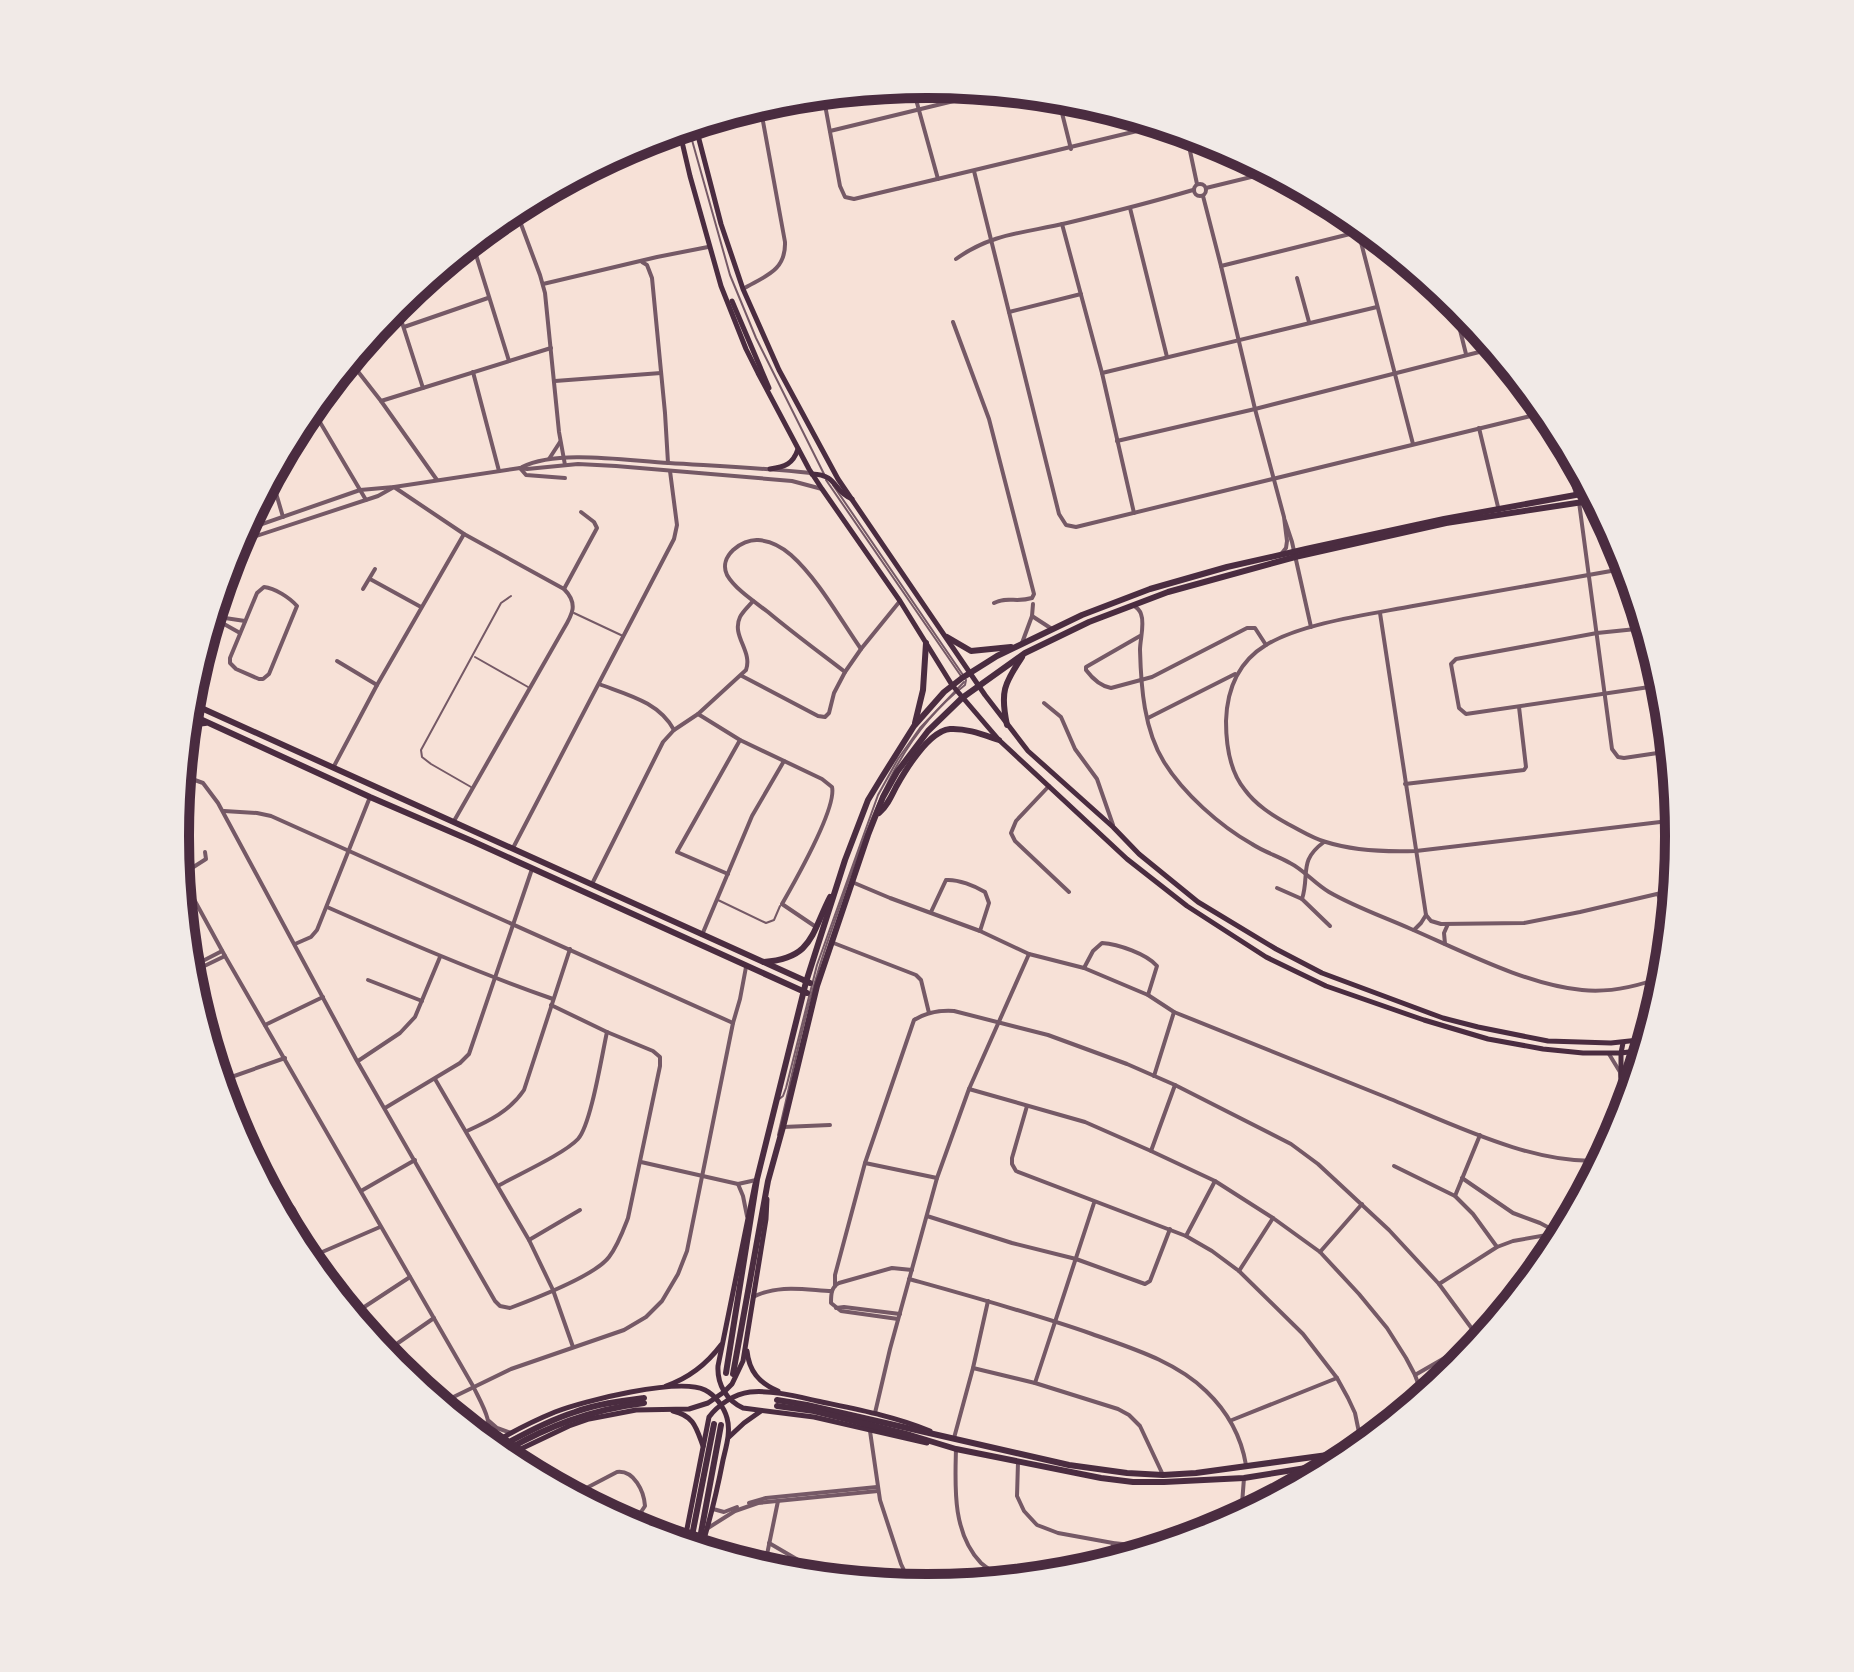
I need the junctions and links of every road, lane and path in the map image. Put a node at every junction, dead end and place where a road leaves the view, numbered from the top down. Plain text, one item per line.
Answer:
1 (916, 98) edge
2 (959, 99) edge
3 (825, 105) edge
4 (919, 110) junction
5 (1061, 110) edge
6 (762, 117) edge
7 (1141, 130) edge
8 (830, 131) junction
9 (1138, 131) joint
10 (698, 135) edge
11 (691, 137) edge
12 (682, 140) edge
13 (1189, 146) edge
14 (1071, 149) junction
15 (974, 171) junction
16 (1256, 176) edge
17 (938, 179) junction
18 (1197, 184) junction
19 (1206, 188) junction
20 (1193, 190) junction
21 (1203, 196) junction
22 (1130, 208) junction
23 (520, 220) edge
24 (1062, 224) junction
25 (1352, 233) edge
26 (1360, 239) edge
27 (991, 240) junction
28 (708, 247) junction
29 (475, 253) edge
30 (956, 259) dead end
31 (642, 262) junction
32 (1221, 266) junction
33 (1297, 278) dead end
34 (543, 284) junction
35 (743, 289) junction
36 (1081, 294) junction
37 (489, 298) junction
38 (732, 301) dead end
39 (1377, 307) junction
40 (1009, 312) junction
41 (401, 318) edge
42 (953, 322) dead end
43 (1309, 322) junction
44 (1458, 324) edge
45 (404, 327) junction
46 (1239, 339) junction
47 (551, 348) junction
48 (1483, 351) edge
49 (1466, 355) junction
50 (1167, 357) junction
51 (509, 361) junction
52 (356, 369) edge
53 (473, 372) junction
54 (661, 373) junction
55 (1102, 373) junction
56 (1395, 374) junction
57 (555, 381) junction
58 (423, 388) junction
59 (772, 397) junction
60 (381, 401) junction
61 (1255, 409) junction
62 (1533, 415) edge
63 (318, 419) edge
64 (1479, 428) junction
65 (1117, 441) junction
66 (560, 442) junction
67 (1413, 444) junction
68 (798, 448) junction
69 (565, 458) junction
70 (549, 459) junction
71 (668, 463) junction
72 (565, 465) junction
73 (520, 468) junction
74 (770, 469) junction
75 (499, 471) junction
76 (670, 471) junction
77 (812, 474) junction
78 (824, 475) junction
79 (565, 478) dead end
80 (1274, 478) junction
81 (437, 480) junction
82 (1574, 481) edge
83 (394, 487) junction
84 (822, 489) junction
85 (360, 490) junction
86 (275, 491) edge
87 (1582, 497) edge
88 (853, 499) junction
89 (1578, 499) junction
90 (1583, 499) edge
91 (366, 500) junction
92 (581, 512) dead end
93 (1499, 512) junction
94 (1134, 513) junction
95 (283, 517) junction
96 (1284, 517) junction
97 (258, 526) edge
98 (464, 534) junction
99 (253, 537) edge
100 (1281, 554) junction
101 (1294, 555) junction
102 (375, 569) dead end
103 (1615, 570) edge
104 (1589, 575) junction
105 (370, 579) junction
106 (363, 589) dead end
107 (564, 589) junction
108 (511, 596) dead end
109 (753, 601) junction
110 (900, 601) junction
111 (994, 603) dead end
112 (1033, 604) dead end
113 (1133, 605) junction
114 (421, 607) junction
115 (573, 612) junction
116 (1380, 612) junction
117 (1032, 616) junction
118 (223, 617) edge
119 (245, 621) junction
120 (221, 623) edge
121 (1311, 627) junction
122 (1052, 629) junction
123 (1635, 629) edge
124 (240, 633) junction
125 (1597, 633) junction
126 (624, 636) junction
127 (1140, 636) junction
128 (947, 637) junction
129 (926, 643) junction
130 (1020, 644) junction
131 (1266, 645) junction
132 (861, 649) junction
133 (1025, 653) junction
134 (473, 656) junction
135 (337, 661) dead end
136 (845, 672) junction
137 (1237, 672) junction
138 (741, 676) junction
139 (965, 676) junction
140 (1141, 681) junction
141 (599, 684) junction
142 (377, 685) junction
143 (978, 685) junction
144 (1650, 687) edge
145 (530, 688) junction
146 (957, 691) junction
147 (1604, 693) junction
148 (1044, 703) dead end
149 (202, 707) edge
150 (1519, 707) junction
151 (698, 714) junction
152 (1148, 718) junction
153 (198, 719) edge
154 (206, 723) junction
155 (198, 724) edge
156 (1007, 725) junction
157 (914, 726) junction
158 (674, 730) junction
159 (740, 740) junction
160 (999, 740) junction
161 (1660, 753) edge
162 (784, 761) junction
163 (333, 768) junction
164 (192, 779) edge
165 (1405, 784) junction
166 (1049, 786) junction
167 (472, 788) junction
168 (370, 797) junction
169 (223, 811) junction
170 (876, 815) junction
171 (454, 821) junction
172 (1664, 821) edge
173 (1113, 827) junction
174 (1324, 842) junction
175 (512, 848) junction
176 (349, 850) junction
177 (1416, 851) junction
178 (205, 852) dead end
179 (190, 869) edge
180 (532, 869) junction
181 (1304, 873) junction
182 (728, 874) junction
183 (852, 882) junction
184 (837, 883) junction
185 (592, 884) junction
186 (1277, 888) dead end
187 (1069, 892) dead end
188 (1662, 893) edge
189 (1658, 894) junction
190 (192, 897) edge
191 (717, 899) junction
192 (1302, 899) junction
193 (782, 904) junction
194 (1661, 904) edge
195 (327, 907) junction
196 (931, 912) junction
197 (1426, 915) junction
198 (513, 923) junction
199 (1448, 924) junction
200 (1330, 926) dead end
201 (816, 927) junction
202 (1414, 930) junction
203 (980, 931) junction
204 (702, 935) junction
205 (831, 942) junction
206 (295, 944) junction
207 (1445, 944) junction
208 (570, 949) junction
209 (224, 953) junction
210 (1029, 954) junction
211 (440, 957) junction
212 (764, 962) junction
213 (201, 967) edge
214 (746, 967) junction
215 (1084, 968) junction
216 (494, 979) junction
217 (368, 980) dead end
218 (1651, 980) edge
219 (812, 984) junction
220 (810, 994) junction
221 (1148, 995) junction
222 (323, 997) junction
223 (422, 1001) junction
224 (552, 1002) junction
225 (1174, 1012) junction
226 (929, 1013) junction
227 (998, 1022) junction
228 (733, 1023) junction
229 (265, 1025) junction
230 (607, 1032) junction
231 (1636, 1041) edge
232 (1624, 1042) junction
233 (1607, 1052) junction
234 (1632, 1052) edge
235 (1621, 1053) junction
236 (285, 1058) junction
237 (1630, 1060) edge
238 (357, 1061) junction
239 (1154, 1076) junction
240 (229, 1077) edge
241 (1621, 1077) junction
242 (435, 1079) junction
243 (1175, 1085) junction
244 (1621, 1085) edge
245 (969, 1089) junction
246 (1027, 1105) junction
247 (385, 1108) junction
248 (830, 1125) dead end
249 (783, 1127) junction
250 (467, 1131) junction
251 (1480, 1135) junction
252 (777, 1150) junction
253 (1151, 1151) junction
254 (415, 1160) junction
255 (1590, 1160) edge
256 (641, 1162) junction
257 (865, 1163) junction
258 (1394, 1166) dead end
259 (702, 1175) junction
260 (937, 1178) junction
261 (1462, 1178) junction
262 (757, 1179) junction
263 (768, 1181) junction
264 (1215, 1181) junction
265 (738, 1184) junction
266 (498, 1186) junction
267 (361, 1191) junction
268 (283, 1196) edge
269 (1455, 1196) junction
270 (1094, 1202) junction
271 (1362, 1204) junction
272 (580, 1210) dead end
273 (927, 1216) junction
274 (747, 1217) junction
275 (1273, 1218) junction
276 (380, 1227) junction
277 (1170, 1229) junction
278 (1551, 1229) edge
279 (305, 1232) edge
280 (1548, 1234) edge
281 (1186, 1236) junction
282 (529, 1240) junction
283 (1497, 1247) junction
284 (1320, 1252) junction
285 (319, 1253) edge
286 (1076, 1259) junction
287 (912, 1270) junction
288 (1239, 1271) junction
289 (410, 1277) junction
290 (909, 1279) junction
291 (1439, 1284) junction
292 (833, 1288) junction
293 (553, 1290) junction
294 (753, 1297) junction
295 (988, 1301) junction
296 (361, 1309) edge
297 (899, 1316) junction
298 (434, 1318) junction
299 (1054, 1321) junction
300 (1474, 1331) edge
301 (747, 1338) junction
302 (724, 1341) junction
303 (394, 1347) edge
304 (573, 1347) junction
305 (1453, 1354) edge
306 (973, 1368) junction
307 (1415, 1375) junction
308 (1337, 1378) junction
309 (1035, 1383) junction
310 (473, 1386) junction
311 (1419, 1386) edge
312 (656, 1389) junction
313 (724, 1392) junction
314 (788, 1395) junction
315 (449, 1398) edge
316 (716, 1399) junction
317 (730, 1399) junction
318 (722, 1405) junction
319 (665, 1408) junction
320 (761, 1411) junction
321 (875, 1413) junction
322 (1231, 1420) junction
323 (489, 1421) junction
324 (718, 1424) dead end
325 (490, 1430) edge
326 (870, 1431) junction
327 (511, 1433) junction
328 (1359, 1433) edge
329 (942, 1436) junction
330 (728, 1437) junction
331 (501, 1438) edge
332 (954, 1438) junction
333 (508, 1443) edge
334 (704, 1447) junction
335 (515, 1448) edge
336 (952, 1448) junction
337 (516, 1450) edge
338 (1328, 1455) edge
339 (1018, 1462) junction
340 (1247, 1468) junction
341 (1308, 1468) edge
342 (1163, 1475) junction
343 (1244, 1478) junction
344 (584, 1489) edge
345 (877, 1489) junction
346 (813, 1495) junction
347 (758, 1501) junction
348 (778, 1501) junction
349 (1242, 1503) edge
350 (713, 1509) junction
351 (639, 1515) edge
352 (708, 1528) junction
353 (687, 1534) edge
354 (699, 1538) edge
355 (702, 1539) edge
356 (769, 1543) junction
357 (1113, 1543) junction
358 (1131, 1545) edge
359 (1112, 1550) edge
360 (766, 1556) edge
361 (795, 1559) joint
362 (803, 1563) edge
363 (992, 1571) edge
364 (905, 1573) edge

1 - 4 street
2 - 4 street
3 - 8 street
4 - 8 street
4 - 17 street
5 - 14 street
6 - 35 street
7 - 9 street
8 - 17 street
9 - 14 street
10 - 35 main road
11 - 78 lane
12 - 28 main road
13 - 18 street
14 - 15 street
15 - 17 street
15 - 27 street
16 - 19 street
18 - 19 street
18 - 20 street
19 - 21 street
20 - 21 street
20 - 22 street
21 - 32 street
22 - 24 street
22 - 50 street
23 - 34 street
24 - 27 street
24 - 36 street
25 - 32 street
26 - 39 street
27 - 30 street
27 - 40 street
28 - 31 street
28 - 59 main road
29 - 37 street
31 - 34 street
31 - 54 street
32 - 46 street
33 - 43 street
34 - 47 street
35 - 88 main road
36 - 40 street
36 - 55 street
37 - 45 street
37 - 51 street
38 - 59 main road
39 - 43 street
39 - 56 street
40 - 94 street
41 - 45 street
42 - 111 street
43 - 46 street
44 - 49 street
45 - 58 street
46 - 50 street
46 - 61 street
47 - 51 street
47 - 57 street
48 - 49 street
49 - 56 street
50 - 55 street
51 - 53 street
52 - 60 street
53 - 58 street
53 - 75 street
54 - 57 street
54 - 71 street
55 - 65 street
56 - 61 street
56 - 67 street
57 - 66 street
58 - 60 street
59 - 68 main road
60 - 81 street
61 - 65 street
61 - 80 street
62 - 64 street
63 - 85 street
64 - 67 street
64 - 93 street
65 - 94 street
66 - 69 street
66 - 70 street
67 - 80 street
68 - 74 main road
68 - 77 main road
69 - 70 street
69 - 71 street
69 - 72 street
70 - 73 street
71 - 74 street
72 - 73 street
72 - 76 street
73 - 75 street
73 - 79 street
74 - 77 street
75 - 81 street
76 - 84 street
76 - 126 street
77 - 78 main road
77 - 84 main road
78 - 88 main road
78 - 139 lane
80 - 94 street
80 - 96 street
81 - 83 street
82 - 89 street
83 - 85 street
83 - 91 street
83 - 98 street
84 - 110 main road
85 - 91 street
85 - 95 street
86 - 95 street
87 - 89 main road
88 - 128 main road
89 - 90 main road
89 - 93 main road
89 - 104 street
91 - 99 street
92 - 107 street
93 - 101 main road
95 - 97 street
96 - 100 street
96 - 101 street
98 - 107 street
98 - 114 street
100 - 101 main road
100 - 122 main road
101 - 113 main road
101 - 121 street
102 - 105 street
103 - 104 street
104 - 116 street
104 - 125 street
105 - 106 street
105 - 114 street
107 - 115 street
108 - 134 lane
109 - 132 street
109 - 136 street
109 - 138 street
110 - 129 main road
110 - 132 street
112 - 117 street
113 - 127 street
113 - 133 main road
114 - 142 street
115 - 126 lane
115 - 145 street
116 - 121 street
116 - 165 street
117 - 122 street
117 - 130 street
118 - 119 street
119 - 124 street
119 - 124 street
120 - 124 street
121 - 131 street
122 - 130 main road
123 - 125 street
125 - 147 street
125 - 150 street
126 - 141 street
127 - 140 street
127 - 140 street
128 - 130 main road
128 - 139 main road
129 - 146 main road
129 - 157 main road
130 - 139 main road
131 - 137 street
131 - 140 street
132 - 136 street
133 - 143 main road
133 - 156 main road
134 - 145 lane
134 - 167 lane
135 - 142 street
136 - 138 street
137 - 152 street
137 - 174 street
138 - 151 street
139 - 143 main road
139 - 146 main road
140 - 152 street
141 - 158 street
141 - 175 street
142 - 163 street
143 - 146 main road
143 - 156 main road
144 - 147 street
145 - 167 street
146 - 157 main road
146 - 160 main road
146 - 170 main road
146 - 219 lane
147 - 150 street
147 - 161 street
148 - 173 street
149 - 163 main road
150 - 165 street
151 - 158 street
151 - 159 street
152 - 181 street
153 - 154 main road
154 - 155 main road
154 - 168 main road
156 - 173 main road
157 - 184 main road
158 - 185 street
159 - 162 street
159 - 182 street
160 - 166 main road
160 - 170 main road
162 - 182 street
162 - 193 street
163 - 171 main road
164 - 169 street
165 - 177 street
166 - 187 street
166 - 233 main road
167 - 171 street
168 - 176 street
168 - 180 main road
169 - 176 street
169 - 206 street
170 - 183 main road
171 - 175 main road
172 - 177 street
173 - 232 main road
174 - 177 street
174 - 181 street
175 - 185 main road
176 - 195 street
176 - 198 street
177 - 197 street
178 - 179 street
180 - 198 street
180 - 214 main road
181 - 192 street
181 - 202 street
182 - 191 street
183 - 196 street
183 - 205 main road
184 - 201 main road
184 - 219 main road
185 - 204 main road
186 - 192 street
188 - 189 street
189 - 194 street
189 - 199 street
190 - 209 street
191 - 193 lane
191 - 204 street
192 - 200 street
193 - 201 street
195 - 206 street
195 - 211 street
196 - 203 street
196 - 203 street
197 - 199 street
197 - 202 street
198 - 208 street
198 - 216 street
199 - 207 street
201 - 212 main road
202 - 207 street
203 - 210 street
204 - 212 main road
205 - 219 main road
205 - 226 street
206 - 222 street
207 - 218 street
208 - 224 street
208 - 228 street
209 - 213 street
209 - 229 street
210 - 215 street
210 - 227 street
211 - 216 street
211 - 223 street
212 - 219 main road
214 - 220 main road
214 - 228 street
215 - 221 street
215 - 221 street
216 - 224 street
216 - 242 street
217 - 223 street
219 - 220 main road
219 - 220 main road
220 - 249 main road
220 - 252 lane
220 - 262 main road
221 - 225 street
222 - 229 street
222 - 238 street
223 - 238 street
224 - 230 street
224 - 250 street
225 - 239 street
225 - 251 street
226 - 227 street
226 - 257 street
227 - 239 street
227 - 245 street
228 - 259 street
229 - 236 street
230 - 256 street
230 - 266 street
231 - 232 main road
232 - 235 main road
233 - 235 main road
233 - 241 street
234 - 235 main road
235 - 241 main road
236 - 240 street
236 - 267 street
237 - 241 street
238 - 247 street
239 - 243 street
241 - 244 street
242 - 247 street
242 - 250 street
243 - 253 street
243 - 271 street
245 - 246 street
245 - 260 street
246 - 253 street
246 - 270 street
247 - 254 street
248 - 249 street
249 - 252 main road
250 - 266 street
251 - 255 street
251 - 261 street
252 - 263 main road
253 - 264 street
254 - 267 street
254 - 293 street
256 - 259 street
256 - 293 street
257 - 260 street
257 - 292 street
258 - 269 street
259 - 265 street
259 - 304 street
260 - 273 street
261 - 269 street
261 - 278 street
262 - 263 main road
262 - 265 street
262 - 274 main road
263 - 294 main road
264 - 275 street
264 - 281 street
265 - 274 street
266 - 282 street
267 - 276 street
268 - 279 street
269 - 283 street
270 - 277 street
270 - 286 street
271 - 284 street
271 - 291 street
272 - 282 street
273 - 286 street
273 - 287 street
274 - 302 main road
275 - 284 street
275 - 288 street
276 - 285 street
276 - 289 street
277 - 281 street
277 - 286 street
280 - 283 street
281 - 288 street
282 - 293 street
283 - 291 street
284 - 307 street
286 - 299 street
287 - 290 street
287 - 292 street
288 - 308 street
289 - 296 street
289 - 298 street
290 - 295 street
290 - 297 street
291 - 300 street
292 - 294 street
292 - 297 street
293 - 304 street
294 - 301 main road
295 - 299 street
295 - 306 street
297 - 321 street
298 - 303 street
298 - 310 street
299 - 309 street
299 - 322 street
301 - 313 main road
301 - 314 main road
302 - 312 main road
302 - 313 main road
304 - 310 street
305 - 307 street
306 - 309 street
306 - 332 street
307 - 311 street
308 - 322 street
308 - 328 street
309 - 342 street
310 - 315 street
310 - 323 street
312 - 316 main road
312 - 327 main road
313 - 316 main road
313 - 317 main road
314 - 317 main road
314 - 321 main road
316 - 318 main road
316 - 319 main road
317 - 318 main road
317 - 320 main road
318 - 330 main road
318 - 334 main road
319 - 334 main road
319 - 337 main road
320 - 326 main road
320 - 330 main road
321 - 329 main road
322 - 340 street
323 - 325 street
323 - 327 street
324 - 354 main road
326 - 336 main road
326 - 345 street
327 - 331 main road
329 - 332 main road
329 - 336 main road
330 - 350 main road
332 - 342 main road
333 - 335 main road
334 - 353 main road
336 - 339 main road
336 - 363 street
338 - 340 main road
339 - 343 main road
339 - 357 street
340 - 342 main road
341 - 343 main road
343 - 349 street
344 - 351 street
345 - 346 street
345 - 364 street
346 - 347 street
346 - 348 street
347 - 348 street
347 - 350 street
347 - 352 street
348 - 356 street
350 - 352 main road
352 - 355 main road
356 - 360 street
356 - 361 street
357 - 358 street
357 - 359 street
361 - 362 street

